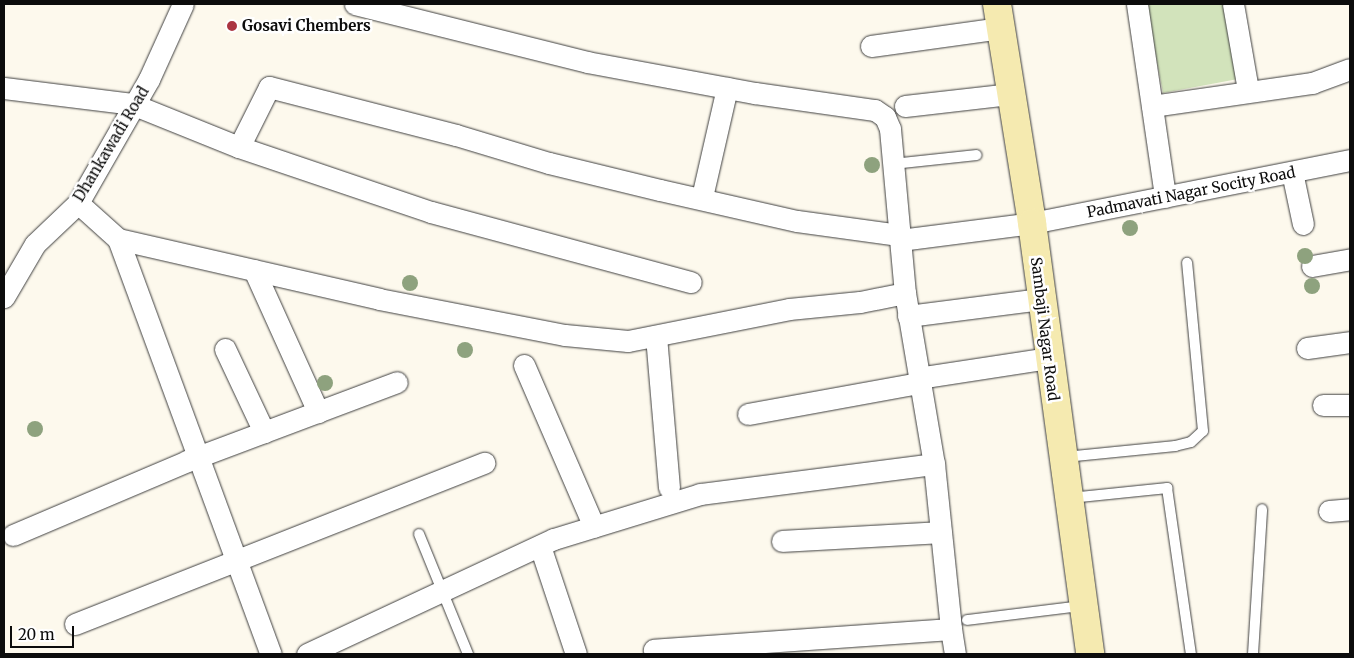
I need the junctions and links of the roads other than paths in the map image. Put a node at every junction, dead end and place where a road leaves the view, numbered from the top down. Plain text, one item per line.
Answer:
1 (184, 4) edge
2 (355, 4) edge
3 (1137, 4) edge
4 (1237, 5) edge
5 (999, 16) edge
6 (871, 46) dead end
7 (1350, 69) edge
8 (4, 88) edge
9 (727, 88) junction
10 (1248, 90) junction
11 (1011, 94) junction
12 (132, 104) junction
13 (906, 106) dead end
14 (1152, 106) junction
15 (239, 146) junction
16 (977, 155) dead end
17 (1350, 160) edge
18 (893, 164) junction
19 (1292, 172) junction
20 (702, 197) junction
21 (1165, 197) junction
22 (78, 203) junction
23 (1032, 223) junction
24 (1303, 224) dead end
25 (900, 237) junction
26 (118, 238) junction
27 (1350, 259) edge
28 (1187, 263) dead end
29 (1312, 266) dead end
30 (254, 270) junction
31 (691, 282) dead end
32 (905, 293) junction
33 (4, 297) edge
34 (1041, 299) junction
35 (908, 316) junction
36 (656, 336) junction
37 (1350, 342) edge
38 (1307, 348) dead end
39 (225, 349) dead end
40 (1049, 358) junction
41 (524, 364) dead end
42 (919, 381) junction
43 (397, 382) dead end
44 (1323, 405) dead end
45 (1350, 405) edge
46 (318, 412) junction
47 (748, 414) dead end
48 (264, 432) junction
49 (199, 457) junction
50 (1062, 458) junction
51 (484, 463) dead end
52 (934, 464) junction
53 (669, 487) dead end
54 (1067, 499) junction
55 (1262, 509) dead end
56 (1350, 509) edge
57 (1329, 511) dead end
58 (594, 527) junction
59 (941, 532) junction
60 (419, 534) dead end
61 (13, 535) dead end
62 (782, 541) dead end
63 (540, 546) junction
64 (236, 560) junction
65 (442, 591) junction
66 (1081, 606) junction
67 (75, 624) dead end
68 (959, 625) junction
69 (654, 650) dead end
70 (271, 654) edge
71 (308, 654) edge
72 (468, 654) edge
73 (576, 654) edge
74 (955, 654) edge
75 (1090, 654) edge
76 (1191, 654) edge
77 (1253, 654) edge

1 - 12 street, Dhankawadi Road
2 - 9 street
3 - 14 street
4 - 10 street
5 - 6 street
5 - 11 street, Sambaji Nagar Road
7 - 10 street
8 - 12 street
9 - 18 street
9 - 20 street
10 - 14 street
11 - 13 street
11 - 23 street, Sambaji Nagar Road
12 - 15 street
12 - 22 street, Dhankawadi Road
14 - 21 street
15 - 20 street, Padmavati Nagar Socity Road
15 - 31 street
16 - 18 lane
17 - 19 street, Padmavati Nagar Socity Road
18 - 25 street
19 - 21 street, Padmavati Nagar Socity Road
19 - 24 street
20 - 25 street, Padmavati Nagar Socity Road
21 - 23 street, Padmavati Nagar Socity Road
22 - 26 street
22 - 33 street, Dhankawadi Road
23 - 25 street, Padmavati Nagar Socity Road
23 - 34 street, Sambaji Nagar Road
25 - 32 street
26 - 30 street
26 - 49 street
27 - 29 street
28 - 50 lane
30 - 36 street
30 - 46 street
32 - 35 street
32 - 36 street
34 - 35 street
34 - 40 street, Sambaji Nagar Road
35 - 42 street
36 - 53 street
37 - 38 street
39 - 48 street
40 - 42 street
40 - 50 street, Sambaji Nagar Road
41 - 58 street
42 - 47 street
42 - 52 street
43 - 46 street
44 - 45 street
46 - 48 street
48 - 49 street
49 - 61 street
49 - 64 street
50 - 54 street, Sambaji Nagar Road
51 - 64 street
52 - 58 street
52 - 59 street
54 - 66 street, Sambaji Nagar Road
54 - 76 lane
55 - 77 lane
56 - 57 street
58 - 63 street
59 - 62 street
59 - 68 street
60 - 65 lane
63 - 65 street
63 - 73 street
64 - 67 street
64 - 70 street
65 - 71 street
65 - 72 lane
66 - 68 lane
66 - 75 street, Sambaji Nagar Road
68 - 69 street
68 - 74 street

